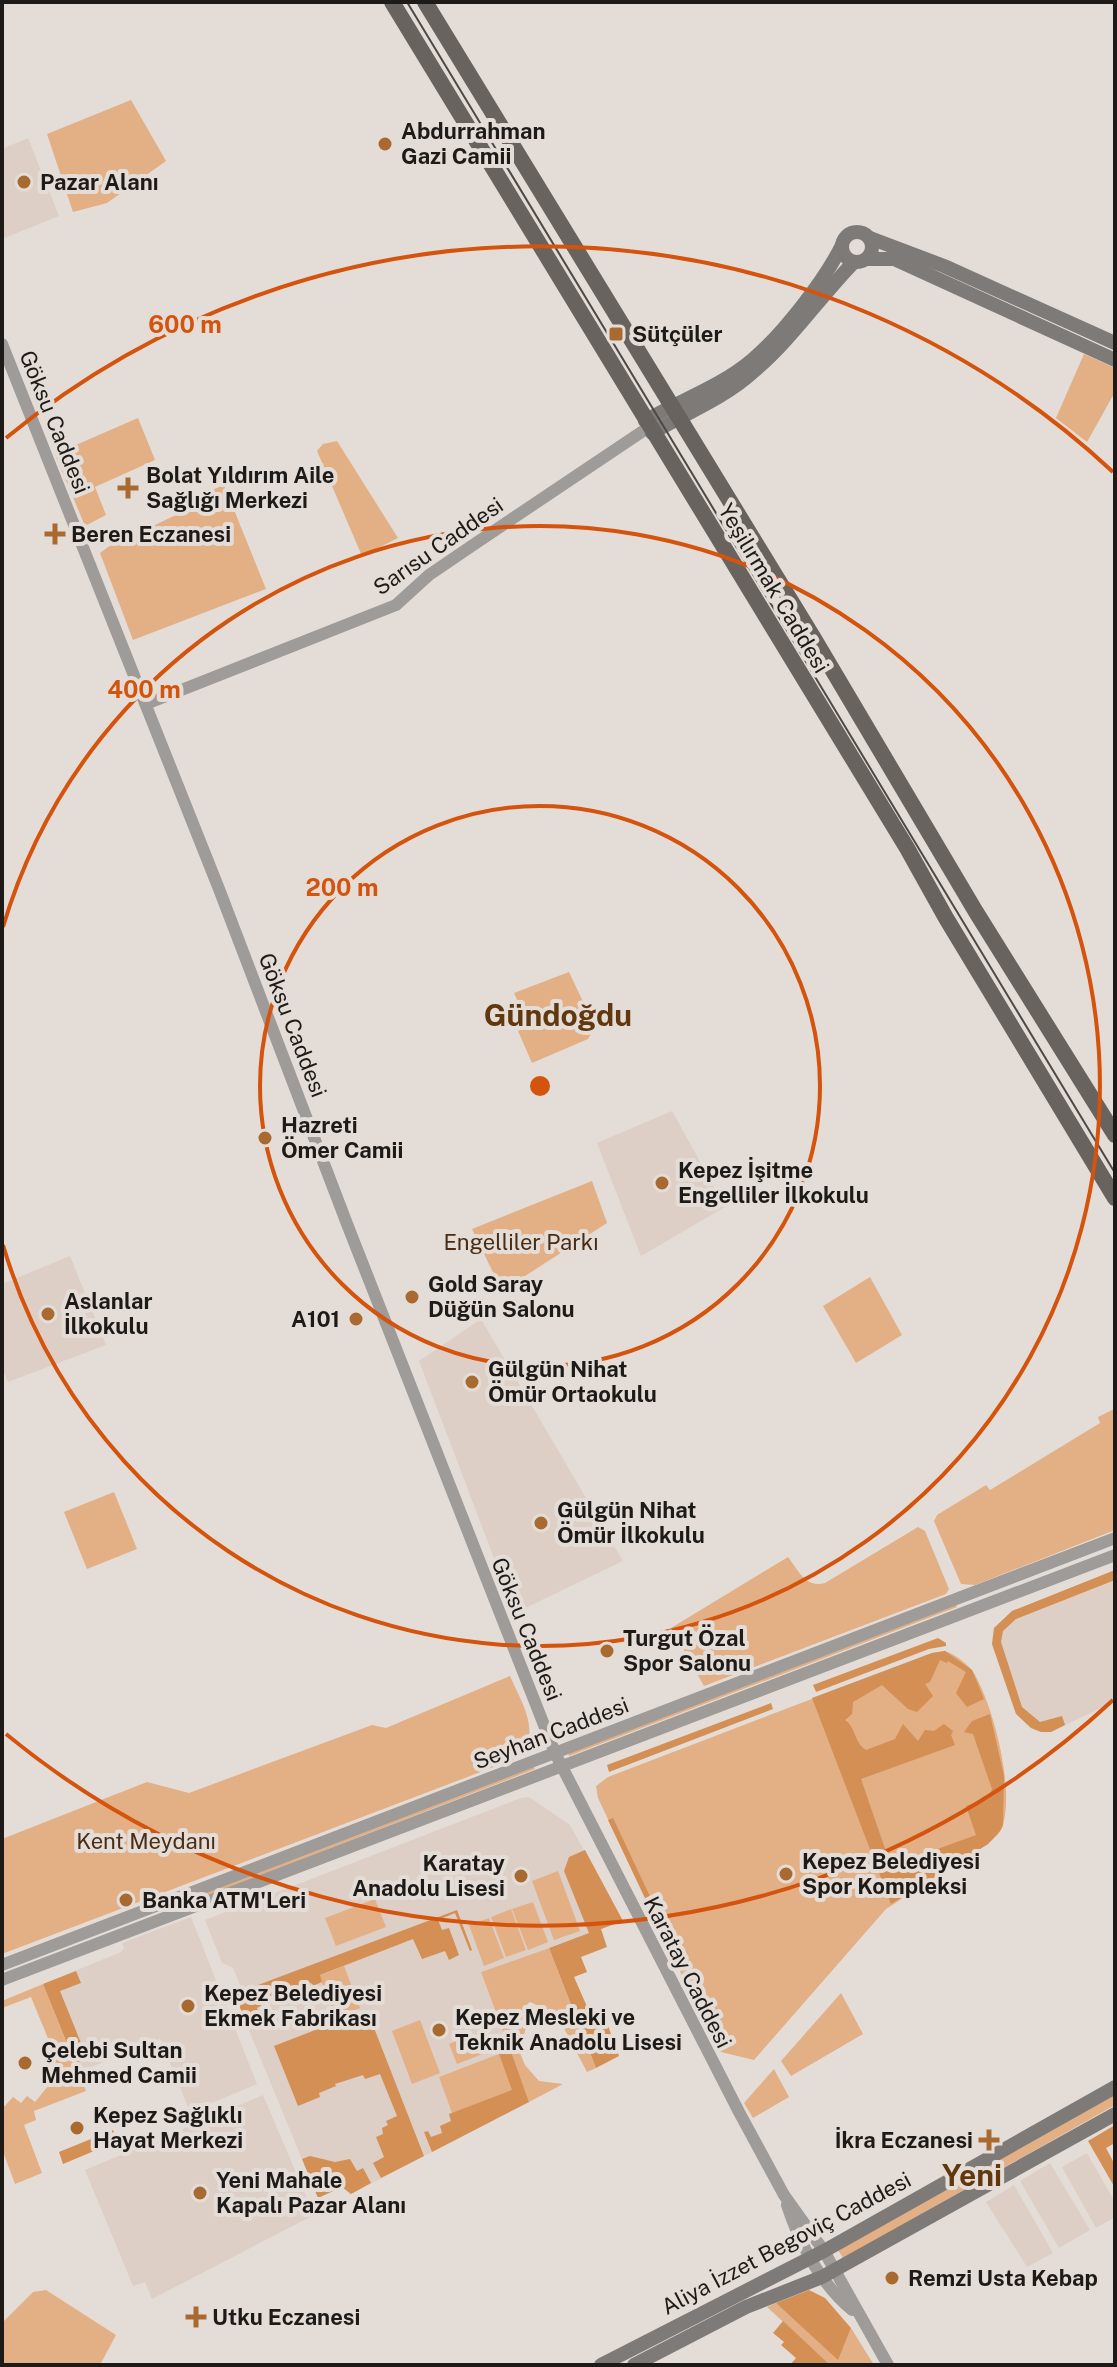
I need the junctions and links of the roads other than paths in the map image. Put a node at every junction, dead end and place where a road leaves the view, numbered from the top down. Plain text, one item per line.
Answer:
1 (392, 2) edge
2 (425, 2) edge
3 (870, 238) junction
4 (842, 245) junction
5 (860, 261) junction
6 (1115, 343) edge
7 (2, 344) edge
8 (1115, 360) edge
9 (676, 413) junction
10 (649, 427) junction
11 (146, 704) junction
12 (1115, 1135) edge
13 (1115, 1198) edge
14 (1115, 1538) edge
15 (1115, 1555) edge
16 (555, 1753) junction
17 (561, 1766) junction
18 (2, 1965) edge
19 (2, 1980) edge
20 (1115, 2087) edge
21 (1115, 2114) edge
22 (817, 2254) junction
23 (829, 2274) junction
24 (601, 2365) edge
25 (634, 2365) edge
26 (888, 2365) edge

1 - 10 main road, Yeşilırmak Caddesi
2 - 9 main road, Yeşilırmak Caddesi
3 - 4 main road
3 - 5 main road
3 - 6 main road
4 - 5 main road
4 - 9 main road
5 - 8 main road
5 - 9 main road
7 - 11 street, Göksu Caddesi
9 - 10 main road
9 - 12 main road, Yeşilırmak Caddesi
10 - 11 street, Sarısu Caddesi
10 - 13 main road, Yeşilırmak Caddesi
11 - 16 street, Göksu Caddesi
14 - 16 street, Seyhan Caddesi
15 - 17 street, Seyhan Caddesi
16 - 17 street, Göksu Caddesi
16 - 18 street, Seyhan Caddesi
17 - 19 street, Seyhan Caddesi
17 - 22 street, Karatay Caddesi
20 - 22 main road, Aliya İzzet Begoviç Caddesi
21 - 23 main road, Aliya İzzet Begoviç Caddesi
22 - 23 street, Karatay Caddesi
22 - 24 main road, Aliya İzzet Begoviç Caddesi
23 - 25 main road, Aliya İzzet Begoviç Caddesi
23 - 26 street, Karatay Caddesi

